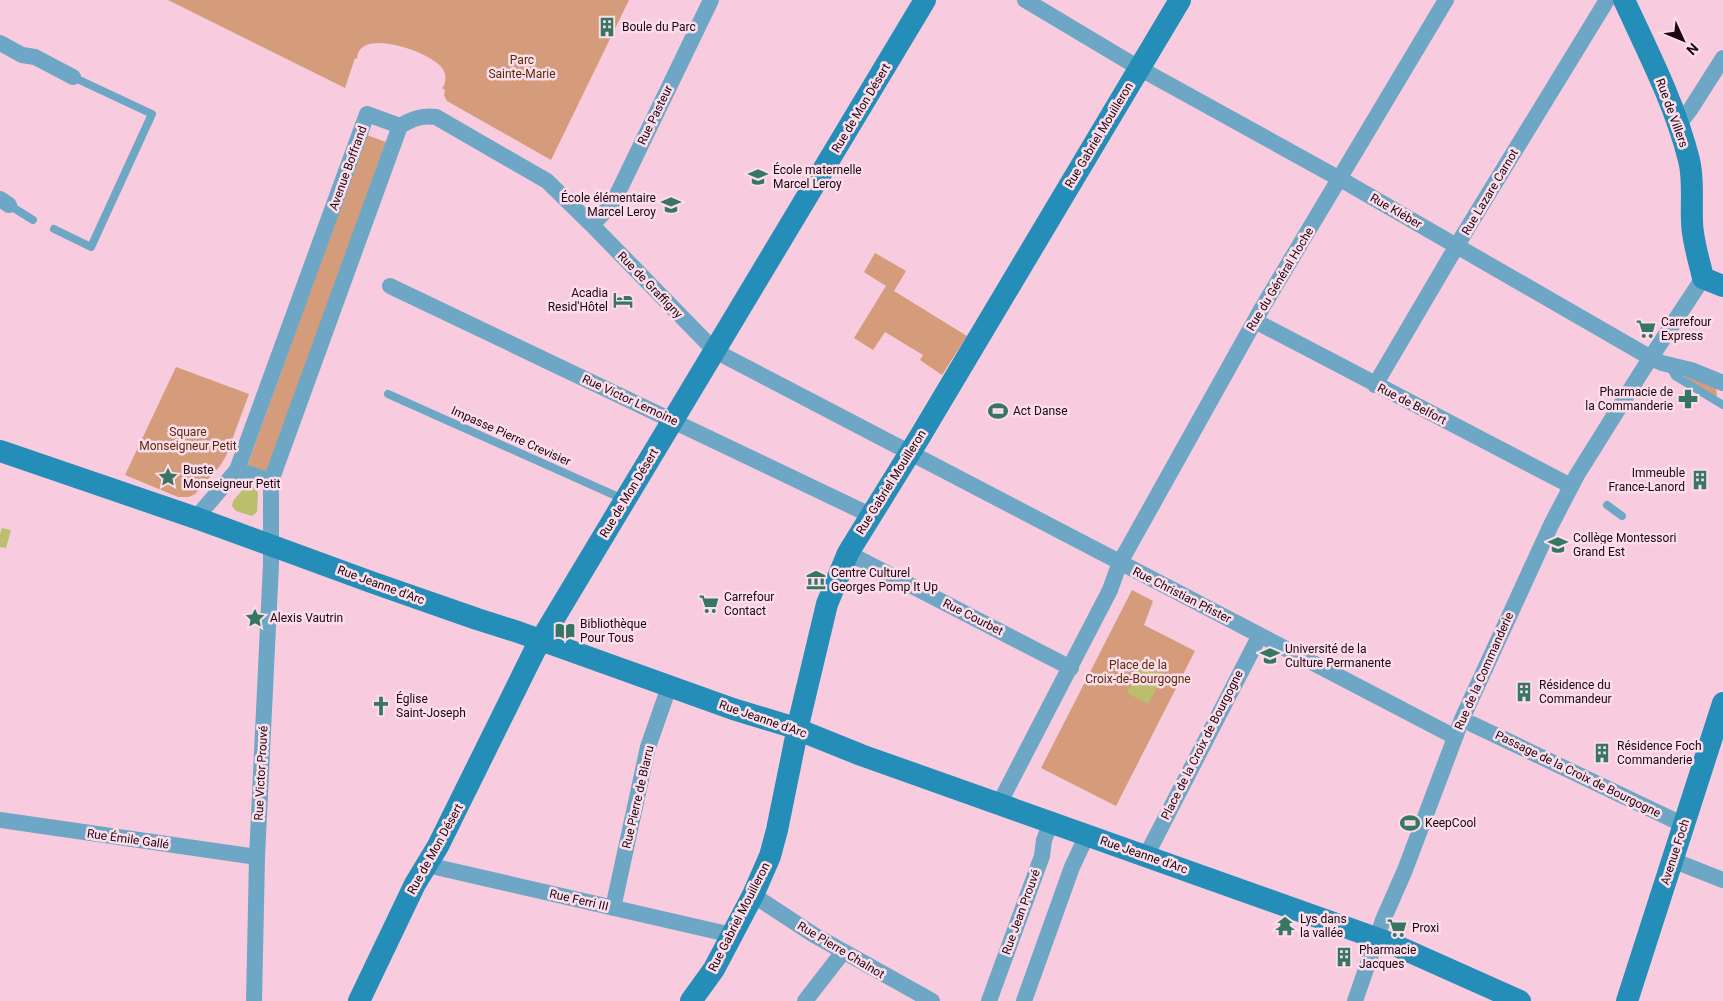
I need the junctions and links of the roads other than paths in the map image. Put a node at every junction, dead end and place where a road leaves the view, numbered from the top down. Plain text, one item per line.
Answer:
1 (711, 0) edge
2 (925, 0) edge
3 (1025, 0) edge
4 (1180, 0) edge
5 (1446, 0) edge
6 (1607, 0) edge
7 (1624, 0) edge
8 (0, 44) edge
9 (1723, 58) edge
10 (1139, 68) junction
11 (72, 78) joint
12 (1678, 125) junction
13 (400, 126) junction
14 (1340, 179) junction
15 (5, 202) edge
16 (33, 220) dead end
17 (592, 225) junction
18 (54, 229) dead end
19 (1457, 246) junction
20 (1713, 282) edge
21 (390, 286) dead end
22 (1255, 321) junction
23 (715, 352) junction
24 (1651, 358) junction
25 (1669, 365) junction
26 (1723, 383) edge
27 (1375, 385) junction
28 (388, 394) dead end
29 (1723, 405) edge
30 (673, 420) junction
31 (0, 451) edge
32 (909, 453) junction
33 (237, 470) junction
34 (270, 481) junction
35 (1574, 488) junction
36 (625, 500) junction
37 (1607, 505) dead end
38 (870, 515) junction
39 (1622, 516) dead end
40 (199, 519) junction
41 (271, 545) junction
42 (848, 552) junction
43 (1120, 562) junction
44 (1260, 635) junction
45 (541, 640) junction
46 (1071, 668) junction
47 (666, 695) junction
48 (1723, 703) edge
49 (1472, 724) dead end
50 (798, 730) junction
51 (1455, 737) junction
52 (999, 804) junction
53 (0, 820) edge
54 (1051, 823) junction
55 (1684, 825) junction
56 (1086, 835) junction
57 (1146, 856) junction
58 (257, 858) junction
59 (1672, 860) junction
60 (427, 865) junction
61 (1723, 880) edge
62 (753, 895) junction
63 (613, 908) junction
64 (732, 935) junction
65 (1377, 939) junction
66 (843, 952) junction
67 (254, 1001) edge
68 (358, 1001) edge
69 (691, 1001) edge
70 (804, 1001) edge
71 (932, 1001) edge
72 (989, 1001) edge
73 (1024, 1001) edge
74 (1355, 1001) edge
75 (1520, 1001) edge
76 (1627, 1001) edge

1 - 17 street, Rue Pasteur
2 - 23 main road, Rue de Mon Désert
3 - 10 street, Rue Kléber
4 - 10 main road, Rue Gabriel Mouilleron
5 - 14 street, Rue du Général Hoche
6 - 19 street, Rue Lazare Carnot
7 - 12 main road, Rue de Villers
8 - 11 street
9 - 12 street
10 - 14 street, Rue Kléber
10 - 32 main road, Rue Gabriel Mouilleron
11 - 18 lane
12 - 20 main road, Rue de Villers
13 - 17 street, Rue de Graffigny
13 - 33 street, Avenue Boffrand
13 - 34 street
14 - 19 street, Rue Kléber
14 - 22 street, Rue du Général Hoche
15 - 16 lane
17 - 23 street, Rue de Graffigny
19 - 24 street, Rue Kléber
19 - 27 street, Rue Lazare Carnot
20 - 24 street, Rue de la Commanderie
21 - 30 street, Rue Victor Lemoine
22 - 27 street, Rue de Belfort
22 - 43 street, Rue du Général Hoche
23 - 30 main road, Rue de Mon Désert
23 - 32 street, Rue de Graffigny
24 - 25 street, Rue Kléber
24 - 35 street, Rue de la Commanderie
25 - 26 street, Rue Kléber
25 - 29 lane
27 - 35 street, Rue de Belfort
28 - 36 lane, Impasse Pierre Crevisier
30 - 36 main road, Rue de Mon Désert
30 - 38 street, Rue Victor Lemoine
31 - 40 main road, Rue Jeanne d'Arc
32 - 38 main road, Rue Gabriel Mouilleron
32 - 43 street, Rue Christian Pfister
33 - 34 street
33 - 40 street, Avenue Boffrand
34 - 41 street
35 - 51 street, Rue de la Commanderie
36 - 45 main road, Rue de Mon Désert
37 - 39 lane
38 - 42 main road, Rue Gabriel Mouilleron
40 - 41 main road, Rue Jeanne d'Arc
41 - 45 main road, Rue Jeanne d'Arc
41 - 58 street, Rue Victor Prouvé
42 - 46 street, Rue Courbet
42 - 50 main road, Rue Gabriel Mouilleron
43 - 44 street, Rue Christian Pfister
43 - 46 street
44 - 51 street, Rue Christian Pfister
44 - 57 street, Place de la Croix de Bourgogne
45 - 47 main road, Rue Jeanne d'Arc
45 - 60 main road, Rue de Mon Désert
46 - 52 street
47 - 50 main road, Rue Jeanne d'Arc
47 - 63 street, Rue Pierre de Blarru
48 - 55 main road, Avenue Foch
49 - 55 street, Passage de la Croix de Bourgogne
50 - 52 main road, Rue Jeanne d'Arc
50 - 62 main road, Rue Gabriel Mouilleron
51 - 65 street, Rue de la Commanderie
52 - 54 main road, Rue Jeanne d'Arc
53 - 58 street, Rue Émile Gallé
54 - 56 main road, Rue Jeanne d'Arc
54 - 72 street, Rue Jean Prouvé
55 - 59 main road, Avenue Foch
56 - 57 main road, Rue Jeanne d'Arc
56 - 73 street
57 - 65 main road, Rue Jeanne d'Arc
58 - 67 street, Rue Victor Prouvé
59 - 61 street
59 - 76 main road, Avenue Foch
60 - 63 street, Rue Ferri III
60 - 68 main road, Rue de Mon Désert
62 - 64 main road, Rue Gabriel Mouilleron
62 - 66 street, Rue Pierre Chalnot
63 - 64 street, Rue Ferri III
64 - 69 main road, Rue Gabriel Mouilleron
65 - 74 street, Rue de la Commanderie
65 - 75 main road, Rue Jeanne d'Arc
66 - 70 street
66 - 71 street, Rue Pierre Chalnot

